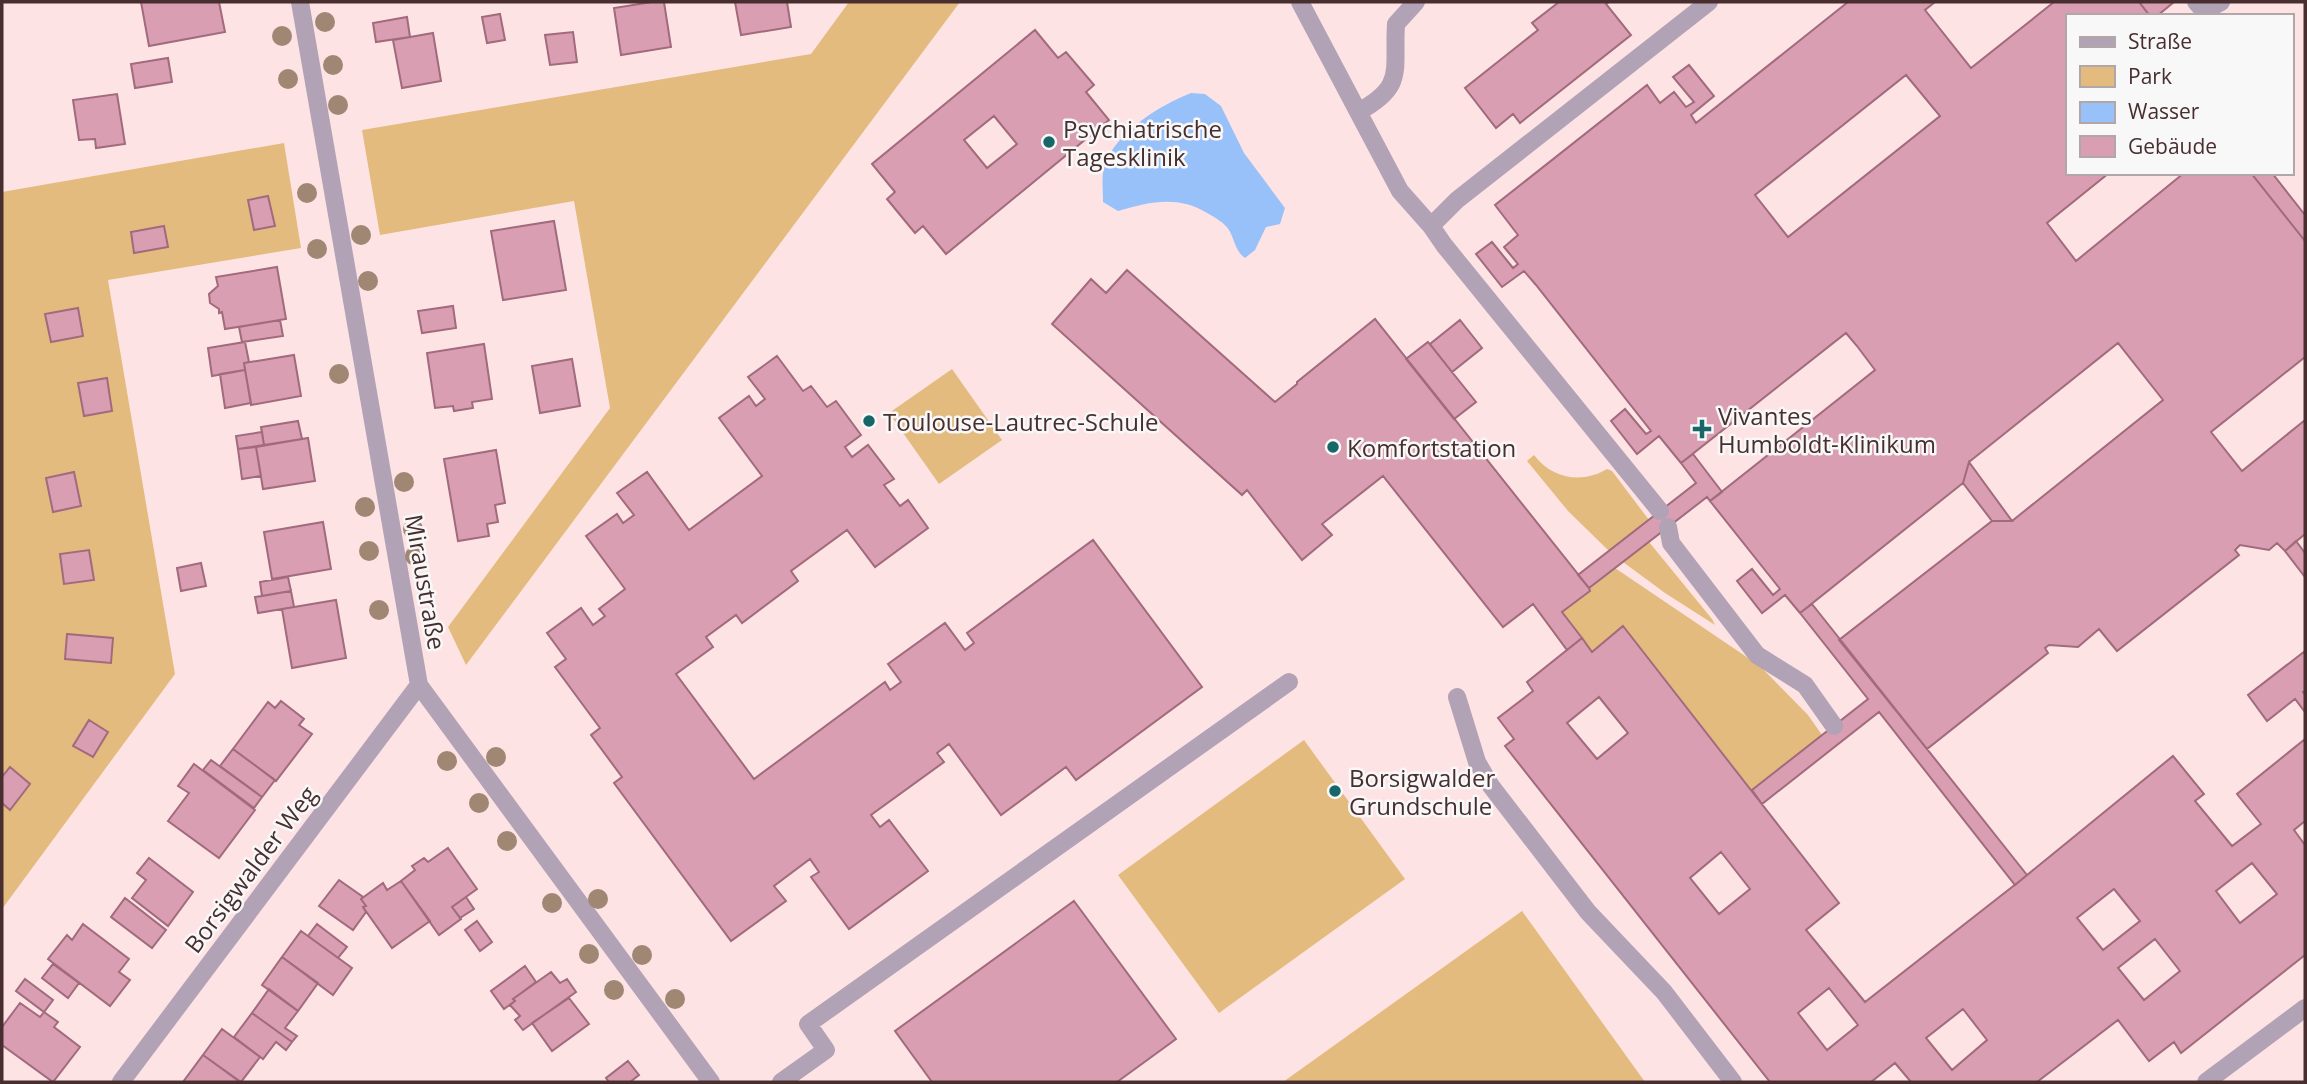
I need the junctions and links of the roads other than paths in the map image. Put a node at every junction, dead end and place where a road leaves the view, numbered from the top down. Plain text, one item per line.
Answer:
1 (300, 2) edge
2 (1300, 2) edge
3 (1416, 2) edge
4 (1709, 2) edge
5 (2196, 2) edge
6 (2221, 2) edge
7 (1358, 112) junction
8 (1431, 226) junction
9 (1289, 682) dead end
10 (419, 685) junction
11 (1458, 697) dead end
12 (1834, 726) dead end
13 (2305, 1008) edge
14 (121, 1082) edge
15 (711, 1082) edge
16 (781, 1082) edge
17 (1733, 1082) edge
18 (2206, 1082) edge

1 - 10 street, Miraustraße
2 - 7 street
3 - 7 street
4 - 8 street
5 - 6 street
7 - 8 street
8 - 12 street
9 - 16 street
10 - 14 street, Borsigwalder Weg
10 - 15 street, Miraustraße
11 - 17 street
13 - 18 street

